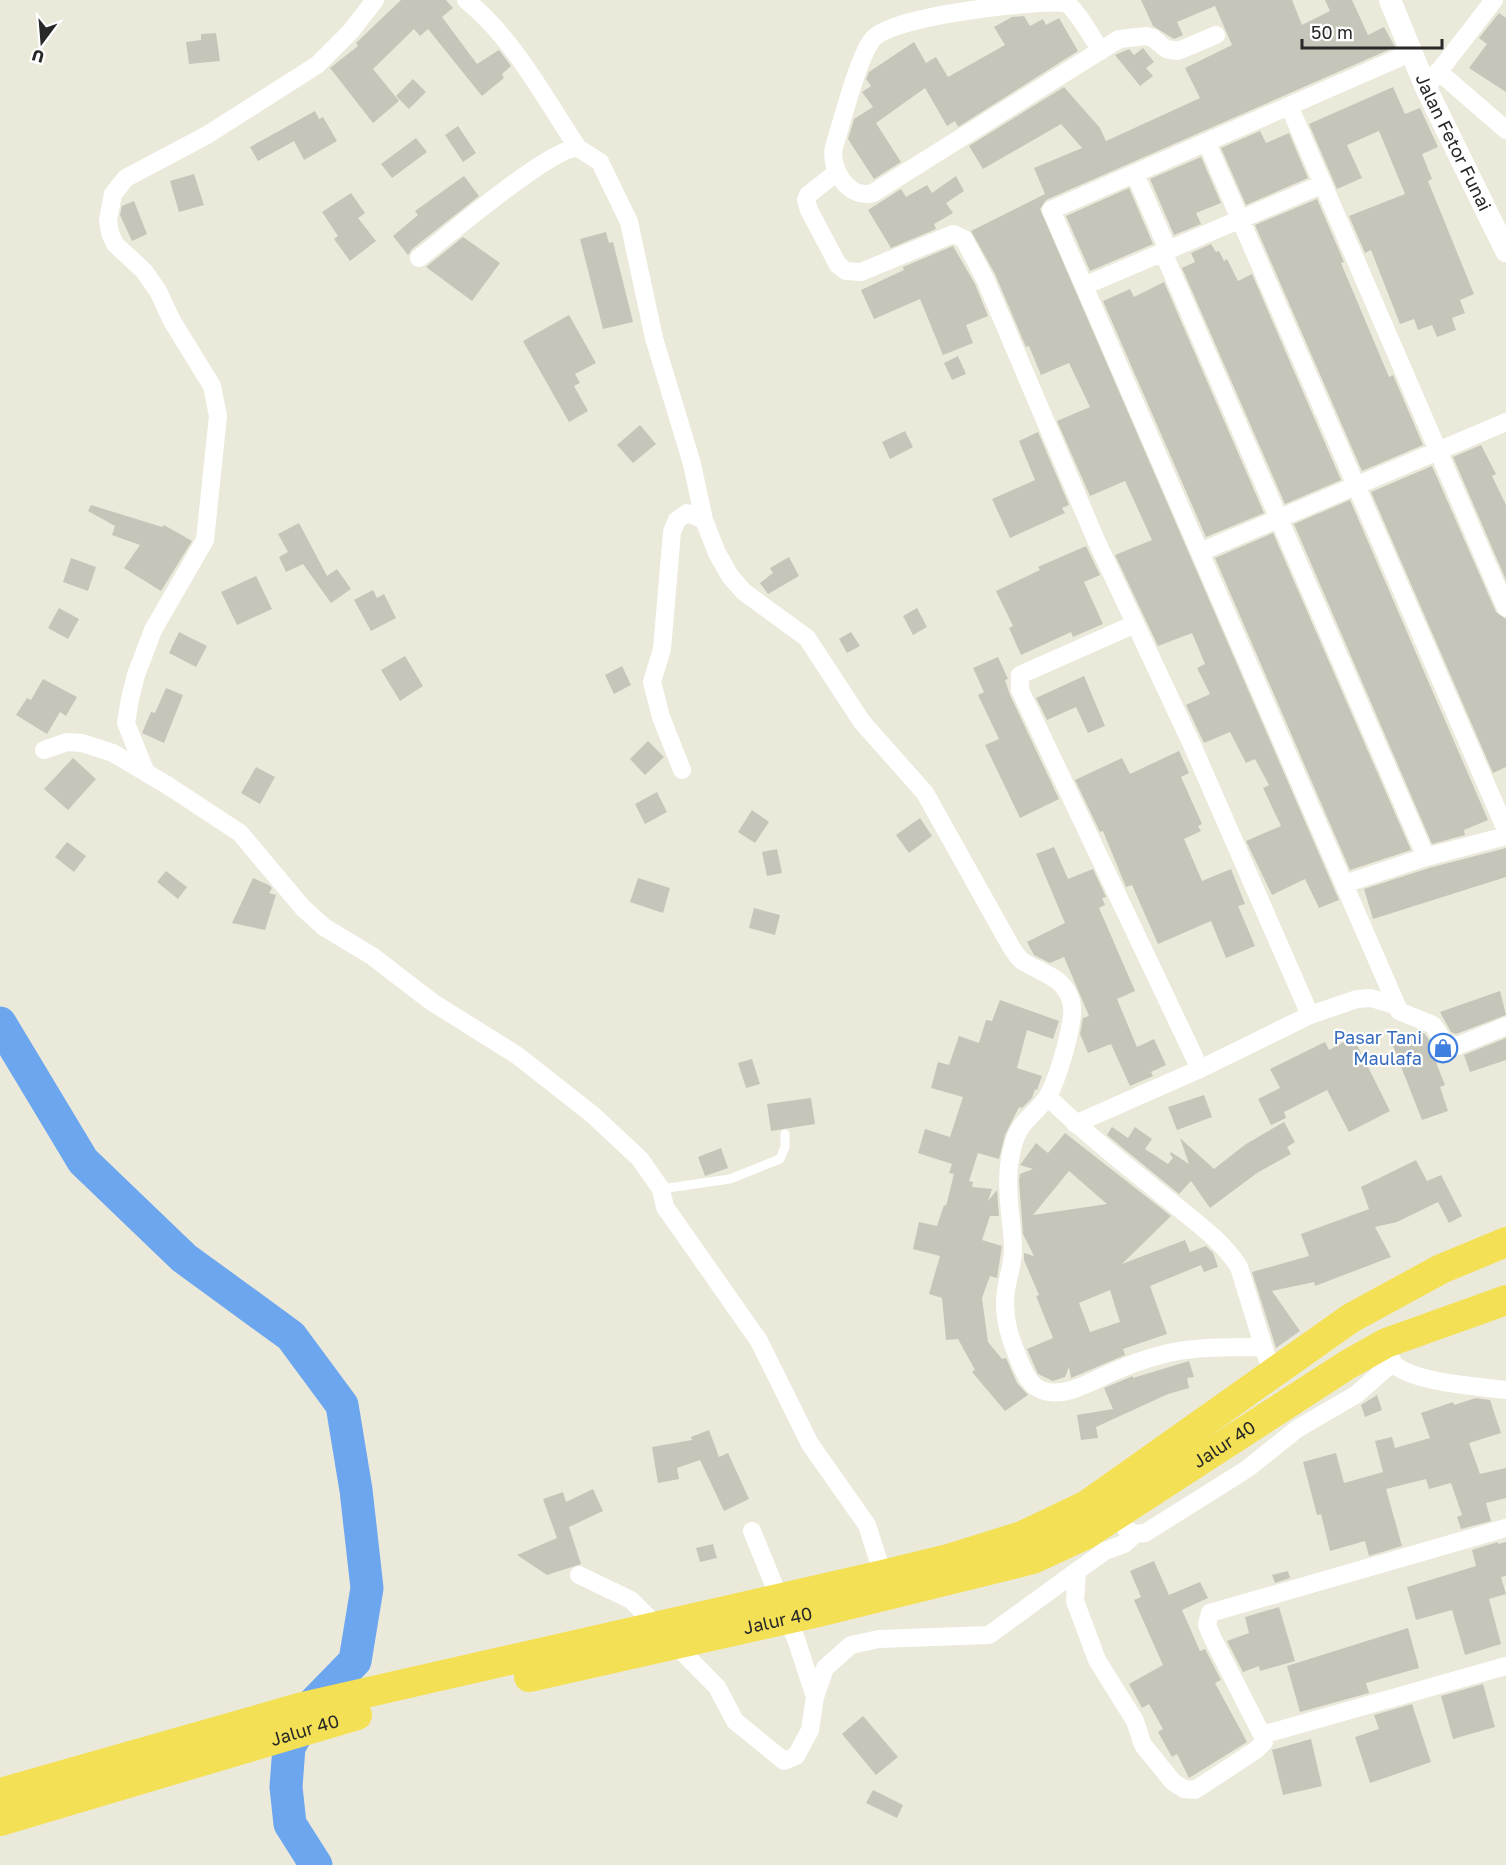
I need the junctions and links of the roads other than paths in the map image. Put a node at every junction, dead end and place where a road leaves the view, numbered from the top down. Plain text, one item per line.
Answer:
1 (375, 0) edge
2 (466, 0) edge
3 (1390, 0) edge
4 (1494, 0) edge
5 (1216, 35) dead end
6 (1101, 51) junction
7 (1410, 53) junction
8 (1432, 80) junction
9 (1290, 108) junction
10 (1506, 130) edge
11 (1208, 143) junction
12 (578, 148) junction
13 (837, 172) junction
14 (1135, 174) junction
15 (1323, 184) junction
16 (1240, 219) junction
17 (1166, 251) junction
18 (1506, 251) edge
19 (419, 258) dead end
20 (1084, 286) junction
21 (1506, 422) edge
22 (1438, 451) junction
23 (1356, 486) junction
24 (1279, 518) junction
25 (704, 519) junction
26 (1200, 552) junction
27 (1506, 608) edge
28 (1135, 624) junction
29 (44, 750) dead end
30 (682, 770) dead end
31 (146, 773) junction
32 (1506, 830) edge
33 (1506, 836) edge
34 (1426, 857) junction
35 (1344, 884) junction
36 (1394, 1005) junction
37 (1310, 1015) junction
38 (1506, 1026) edge
39 (1200, 1069) junction
40 (1048, 1096) junction
41 (1075, 1124) junction
42 (785, 1134) dead end
43 (661, 1189) junction
44 (1506, 1242) edge
45 (1506, 1300) edge
46 (1262, 1347) junction
47 (1388, 1354) junction
48 (1275, 1374) junction
49 (1506, 1390) edge
50 (1186, 1434) junction
51 (1211, 1455) junction
52 (1125, 1525) junction
53 (1506, 1528) edge
54 (752, 1531) dead end
55 (1077, 1571) junction
56 (579, 1575) dead end
57 (883, 1575) junction
58 (818, 1601) junction
59 (1506, 1666) edge
60 (815, 1696) junction
61 (1262, 1735) junction
62 (0, 1793) edge
63 (0, 1821) edge

1 - 31 street
2 - 12 street
3 - 7 street, Jalan Fetor Funai
4 - 8 street
5 - 6 street
6 - 13 street
6 - 13 street
7 - 8 street, Jalan Fetor Funai
7 - 9 street
8 - 10 street
8 - 18 street, Jalan Fetor Funai
9 - 11 street
9 - 15 street
11 - 14 street
11 - 16 street
12 - 19 street
12 - 25 street
13 - 28 street
14 - 17 street
14 - 20 street
15 - 16 street
15 - 22 street
16 - 17 street
16 - 23 street
17 - 20 street
17 - 24 street
20 - 26 street
21 - 22 street
22 - 23 street
22 - 27 street
23 - 24 street
23 - 32 street
24 - 26 street
24 - 34 street
25 - 30 street
25 - 40 street
26 - 35 street
28 - 37 street
28 - 39 street
29 - 31 street
31 - 43 street
33 - 34 street
34 - 35 street
35 - 36 street
36 - 37 street
36 - 38 street
37 - 39 street
39 - 41 street
40 - 41 street
40 - 46 street
41 - 46 street
42 - 43 lane
43 - 57 street
44 - 48 highway, Jalur 40
45 - 47 highway, Jalur 40
46 - 48 street
47 - 49 street
47 - 51 highway, Jalur 40
47 - 52 street
48 - 50 highway, Jalur 40
50 - 51 highway
50 - 57 highway, Jalur 40
51 - 52 highway, Jalur 40
52 - 55 street
52 - 58 highway, Jalur 40
53 - 61 street
54 - 60 street
55 - 60 street
55 - 61 street
56 - 60 street
57 - 58 highway, Jalur 40
58 - 62 highway
58 - 63 highway, Jalur 40
59 - 61 street

